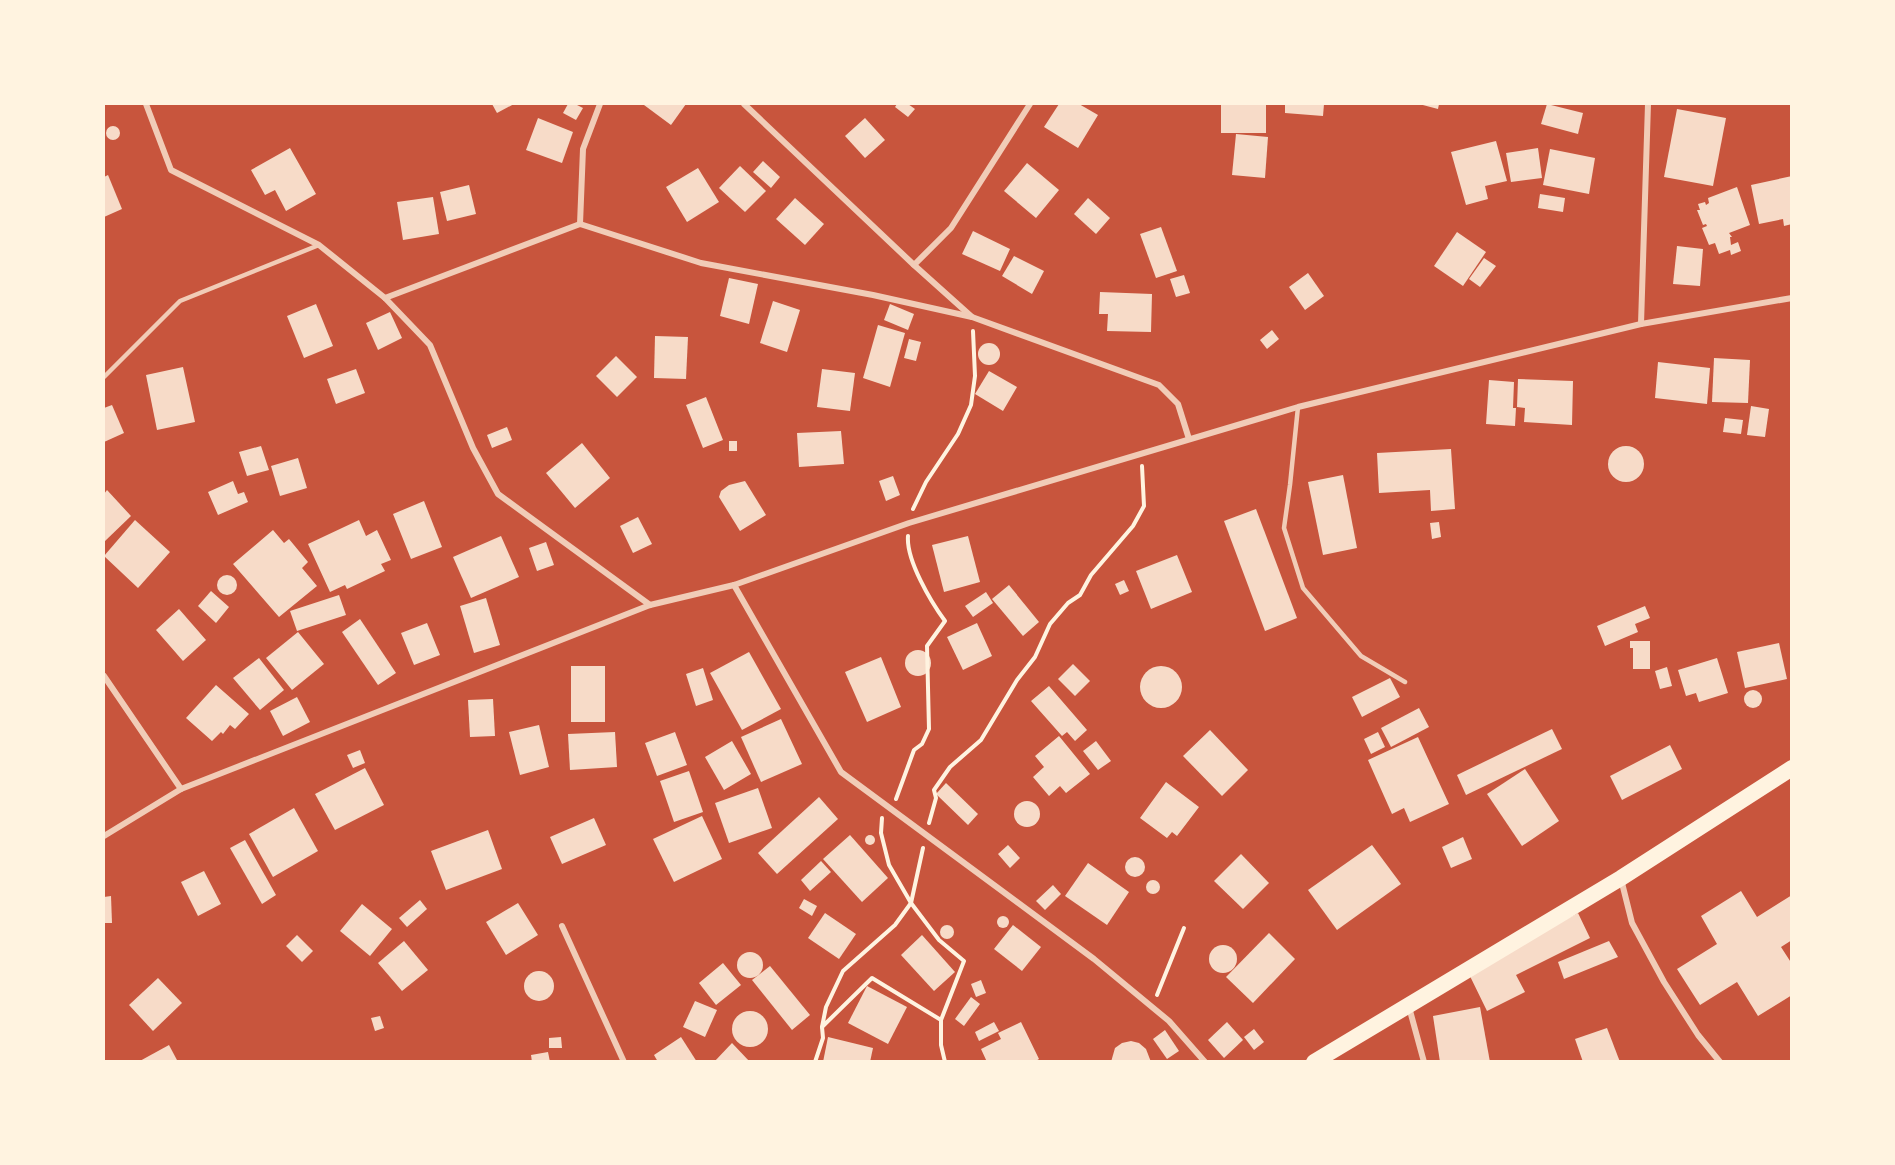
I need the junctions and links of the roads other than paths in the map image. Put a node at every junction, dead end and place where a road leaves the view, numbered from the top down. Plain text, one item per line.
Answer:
1 (146, 104) edge
2 (600, 104) edge
3 (744, 104) edge
4 (1029, 104) edge
5 (1648, 104) edge
6 (580, 225) junction
7 (319, 245) junction
8 (914, 265) junction
9 (385, 298) junction
10 (1791, 298) edge
11 (972, 317) junction
12 (1641, 324) junction
13 (104, 377) edge
14 (1298, 407) junction
15 (1189, 439) junction
16 (734, 585) junction
17 (650, 605) junction
18 (104, 676) edge
19 (1405, 682) dead end
20 (1791, 768) edge
21 (181, 789) junction
22 (104, 836) edge
23 (1621, 878) junction
24 (562, 926) dead end
25 (1409, 1005) junction
26 (624, 1062) edge
27 (1205, 1062) edge
28 (1314, 1062) edge
29 (1424, 1062) edge
30 (1720, 1062) edge

1 - 7 street
2 - 6 street
3 - 8 street
4 - 8 street
5 - 12 street
6 - 9 street
6 - 11 street
7 - 9 street
7 - 13 lane
8 - 11 street
9 - 17 street
10 - 12 street
11 - 15 street
12 - 14 street
14 - 15 street
14 - 19 lane
15 - 16 street
16 - 17 street
16 - 27 street
17 - 21 street
18 - 21 street
20 - 23 highway
21 - 22 street
23 - 25 highway
23 - 30 street
24 - 26 street
25 - 28 highway
25 - 29 street

